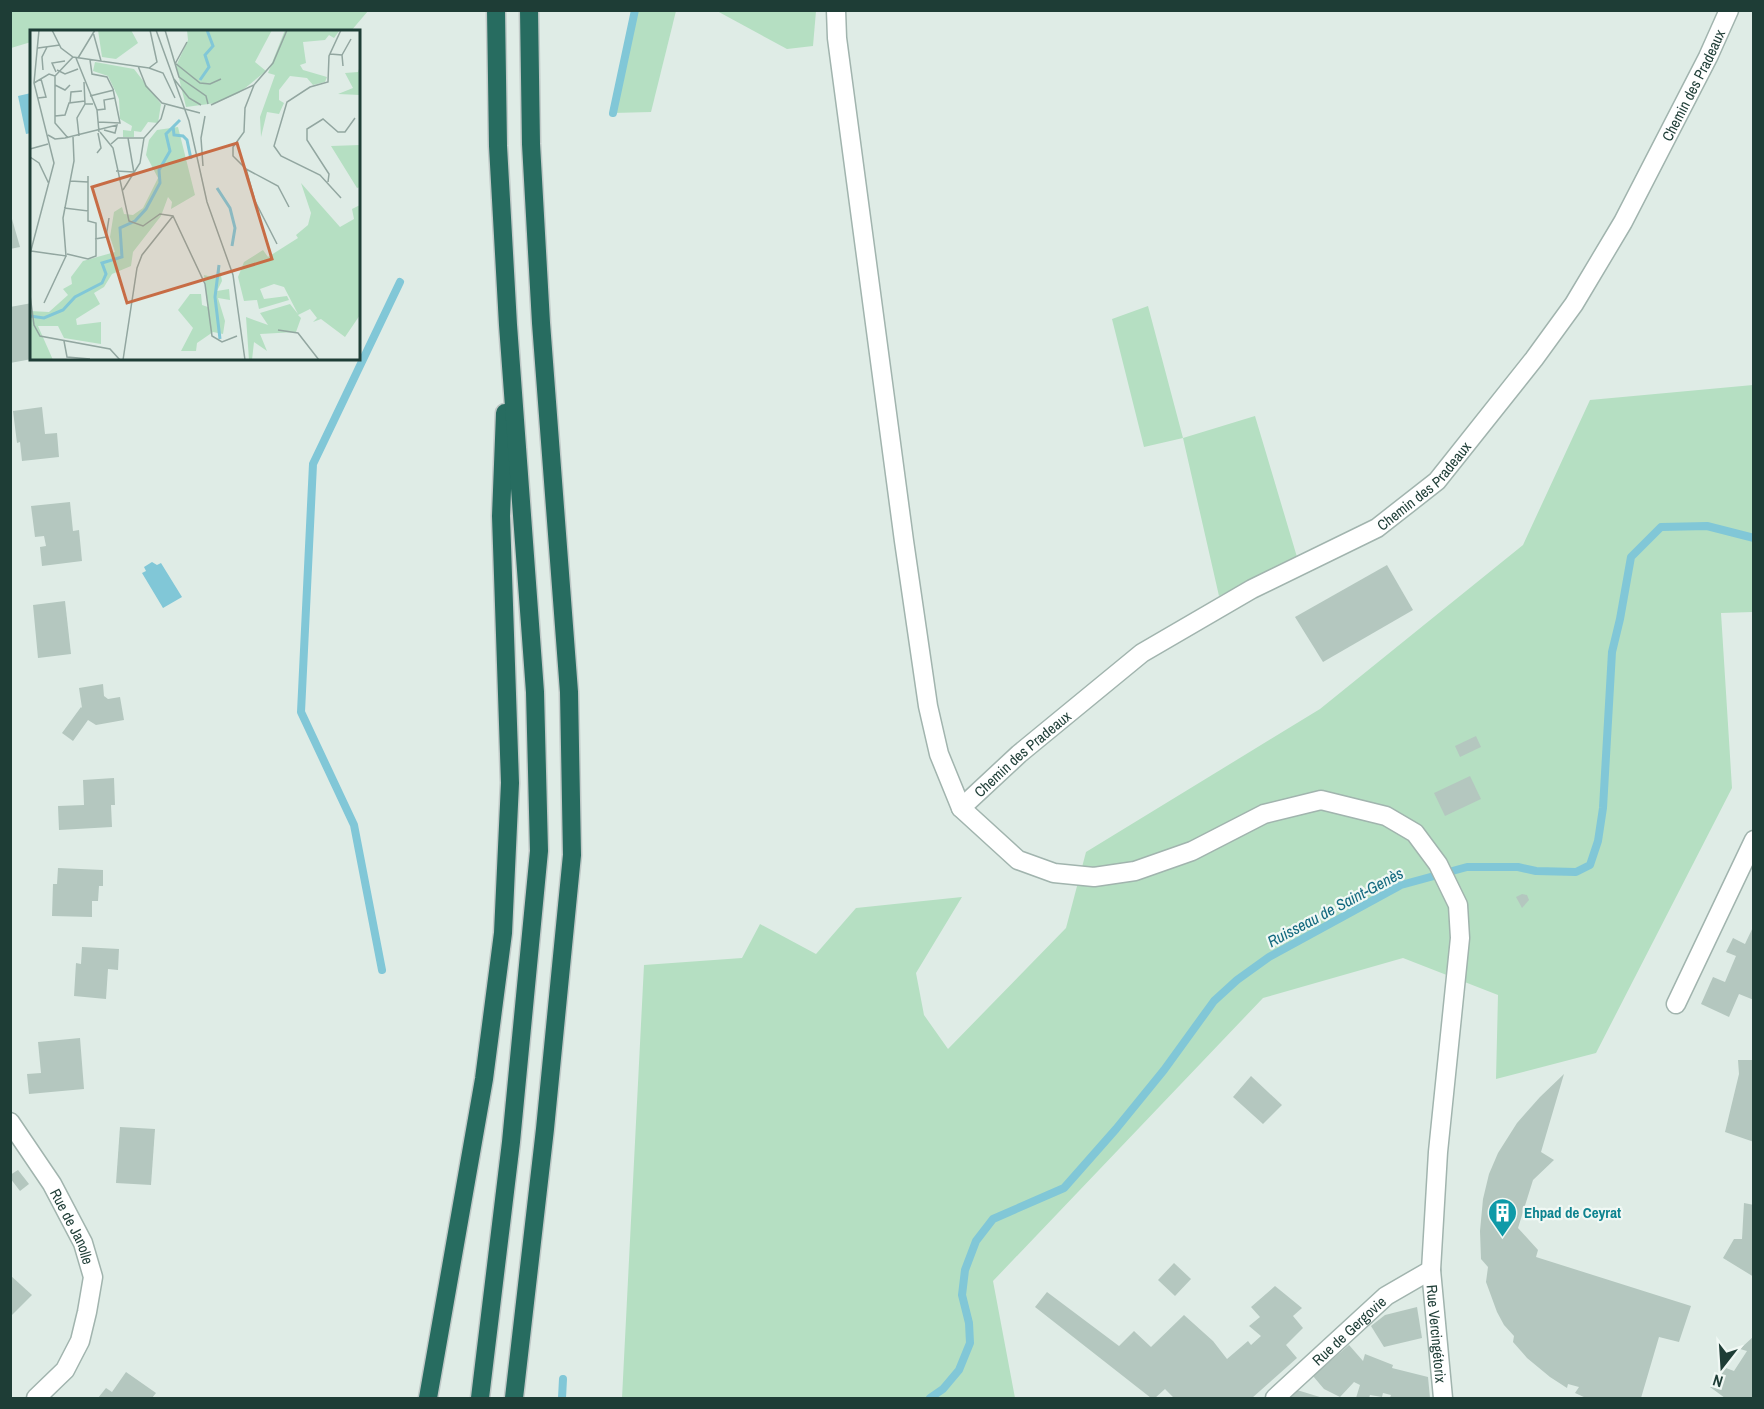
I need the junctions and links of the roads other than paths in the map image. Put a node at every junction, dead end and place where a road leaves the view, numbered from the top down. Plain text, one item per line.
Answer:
1 (496, 10) edge
2 (529, 10) edge
3 (836, 10) edge
4 (1729, 10) edge
5 (508, 325) junction
6 (961, 808) junction
7 (1754, 840) edge
8 (1676, 1004) dead end
9 (10, 1122) edge
10 (1431, 1270) junction
11 (36, 1398) edge
12 (428, 1398) edge
13 (480, 1398) edge
14 (514, 1398) edge
15 (1275, 1398) edge
16 (1443, 1398) edge

1 - 5 highway
2 - 14 highway
3 - 6 street
4 - 6 street, Chemin des Pradeaux
5 - 12 highway
5 - 13 highway
6 - 10 street, Rue Vercingétorix
7 - 8 street
9 - 11 street, Rue de Janolle
10 - 15 street, Rue de Gergovie
10 - 16 street, Rue Vercingétorix

